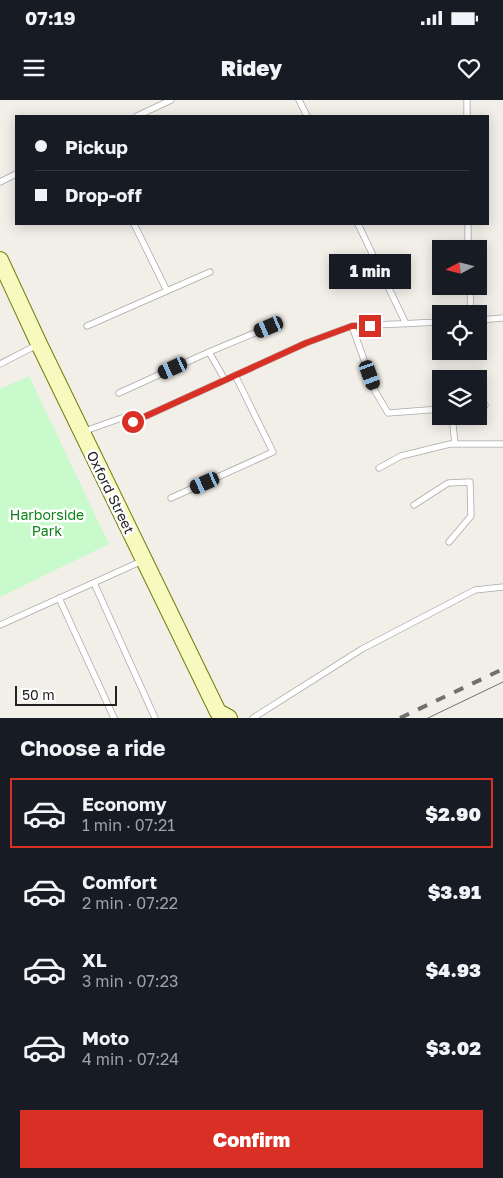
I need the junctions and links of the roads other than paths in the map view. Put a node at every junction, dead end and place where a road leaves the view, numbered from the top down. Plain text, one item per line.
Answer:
1 (171, 100) edge
2 (299, 100) edge
3 (467, 100) edge
4 (139, 115) edge
5 (306, 115) edge
6 (467, 115) edge
7 (15, 174) edge
8 (0, 182) edge
9 (134, 225) edge
10 (358, 225) edge
11 (468, 225) edge
12 (468, 240) edge
13 (0, 260) edge
14 (210, 272) dead end
15 (167, 291) junction
16 (503, 318) edge
17 (487, 319) edge
18 (432, 323) edge
19 (406, 324) junction
20 (87, 326) dead end
21 (352, 326) junction
22 (269, 327) dead end
23 (39, 344) junction
24 (209, 352) junction
25 (0, 364) edge
26 (235, 375) junction
27 (225, 380) junction
28 (119, 393) dead end
29 (432, 410) edge
30 (130, 415) dead end
31 (133, 422) dead end
32 (453, 425) edge
33 (82, 433) junction
34 (455, 444) junction
35 (503, 444) edge
36 (379, 468) dead end
37 (170, 498) dead end
38 (414, 505) dead end
39 (450, 542) dead end
40 (144, 560) junction
41 (94, 583) junction
42 (503, 588) edge
43 (60, 598) junction
44 (0, 625) edge
45 (114, 718) edge
46 (155, 718) edge
47 (229, 718) edge
48 (253, 718) edge

1 - 4 lane
2 - 5 lane
3 - 6 lane
7 - 8 lane
9 - 15 lane
10 - 19 lane
11 - 12 lane
13 - 23 street, Oxford Street
14 - 15 lane
15 - 20 lane
16 - 17 lane
18 - 19 lane
19 - 21 lane
21 - 26 lane
21 - 29 lane
22 - 24 lane
23 - 25 lane
23 - 33 street, Oxford Street
24 - 27 lane
24 - 28 lane
26 - 27 lane
26 - 37 lane
27 - 31 lane
30 - 33 lane
32 - 34 lane
33 - 40 street, Oxford Street
34 - 35 lane
34 - 36 lane
38 - 39 lane
40 - 41 lane
40 - 47 street, Oxford Street
41 - 43 lane
41 - 46 lane
42 - 48 lane
43 - 44 lane
43 - 45 lane

